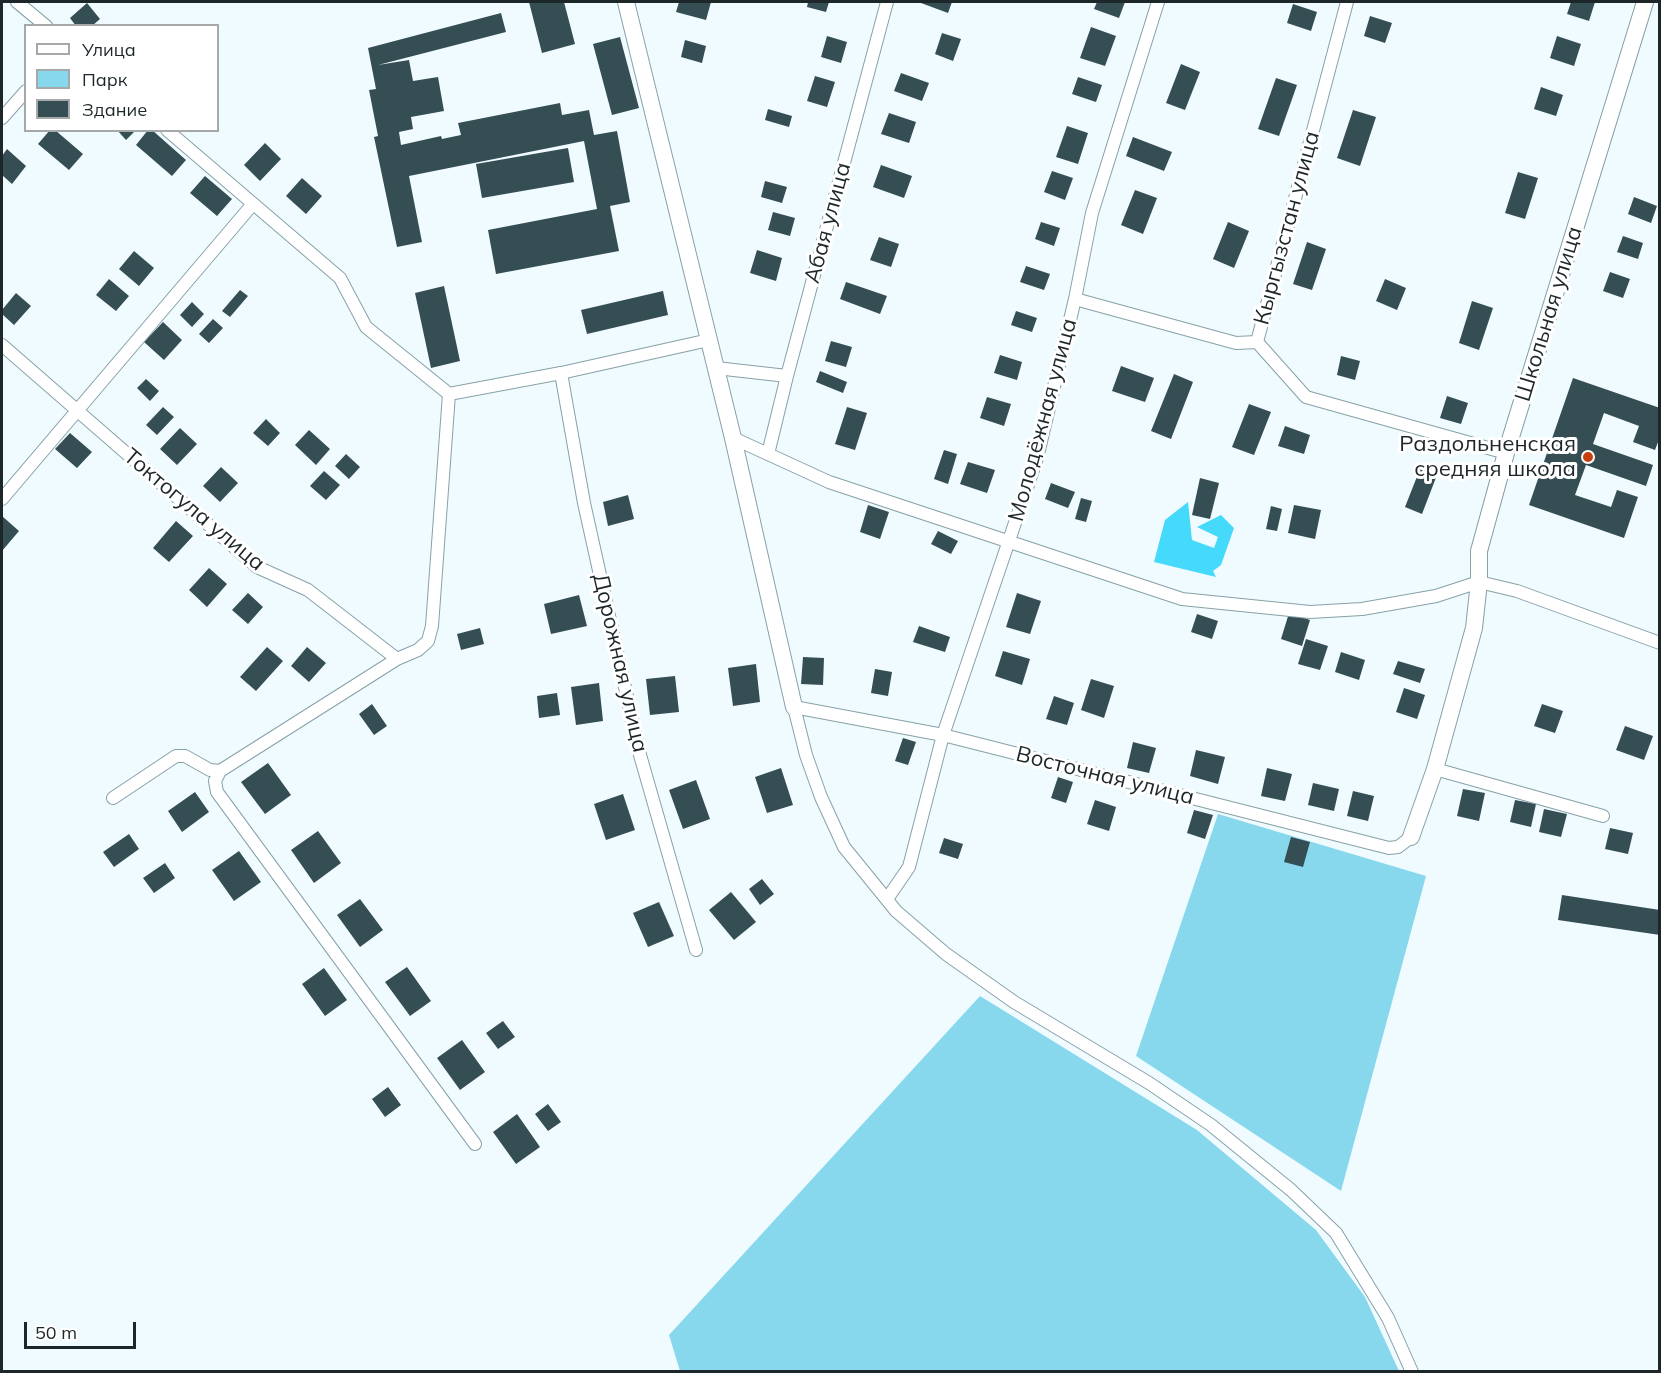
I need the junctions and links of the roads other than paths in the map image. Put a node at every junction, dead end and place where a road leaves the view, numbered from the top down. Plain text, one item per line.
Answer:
1 (17, 2) edge
2 (626, 2) edge
3 (887, 2) edge
4 (1158, 2) edge
5 (1347, 2) edge
6 (1645, 2) edge
7 (44, 24) edge
8 (24, 93) edge
9 (2, 118) edge
10 (169, 132) edge
11 (252, 204) junction
12 (1075, 299) junction
13 (709, 340) junction
14 (1257, 342) junction
15 (2, 345) edge
16 (716, 368) junction
17 (561, 373) junction
18 (787, 376) junction
19 (448, 394) junction
20 (76, 408) junction
21 (733, 438) junction
22 (1506, 453) junction
23 (768, 454) junction
24 (2, 499) edge
25 (1009, 540) junction
26 (1479, 582) junction
27 (1659, 643) edge
28 (397, 659) junction
29 (794, 707) junction
30 (943, 735) junction
31 (1435, 769) junction
32 (220, 771) junction
33 (113, 798) dead end
34 (1603, 816) dead end
35 (1411, 837) joint
36 (886, 899) junction
37 (696, 950) dead end
38 (475, 1144) dead end
39 (1412, 1371) edge

1 - 7 street
2 - 13 street
3 - 18 street, Абая улица
4 - 12 street, Молодёжная улица
5 - 14 street, Кыргызстан улица
6 - 22 street, Школьная улица
8 - 9 street
10 - 11 street
11 - 19 street
11 - 20 street
12 - 14 street, Кыргызстан улица
12 - 25 street, Молодёжная улица
13 - 16 street
13 - 17 street
14 - 22 street
15 - 20 street, Токтогула улица
16 - 18 street
16 - 21 street
17 - 19 street
17 - 37 street, Дорожная улица
18 - 23 street, Абая улица
19 - 28 street
20 - 24 street
20 - 28 street, Токтогула улица
21 - 23 street
21 - 29 street
22 - 26 street, Школьная улица
23 - 25 street
25 - 26 street
25 - 30 street, Молодёжная улица
26 - 27 street
26 - 31 street, Школьная улица
28 - 32 street
29 - 30 street, Восточная улица
29 - 36 street
30 - 35 street, Восточная улица
30 - 36 street, Молодёжная улица
31 - 34 street
31 - 35 street, Школьная улица
32 - 33 street
32 - 38 street
36 - 39 street

